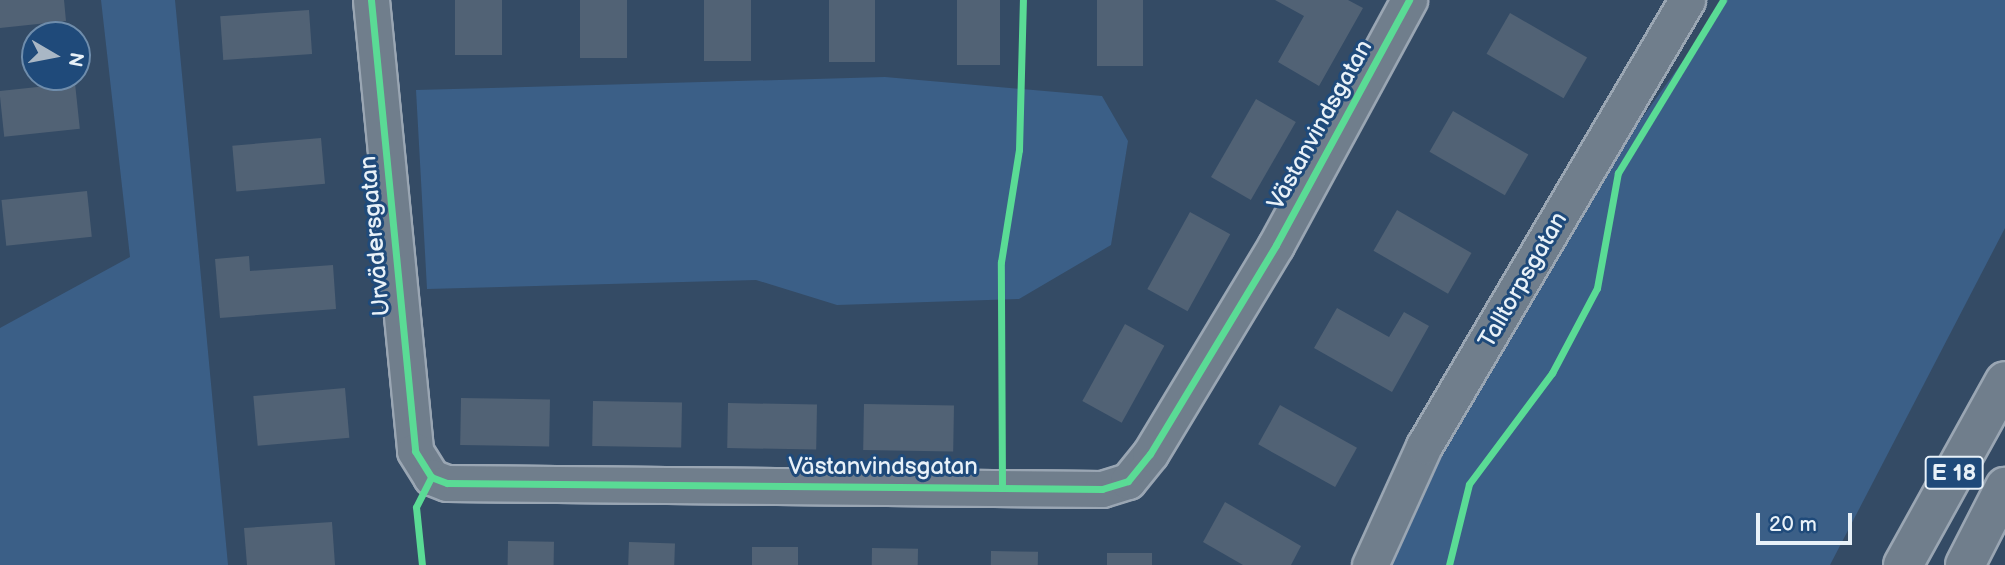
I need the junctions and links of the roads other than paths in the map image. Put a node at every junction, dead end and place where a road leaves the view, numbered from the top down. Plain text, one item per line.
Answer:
1 (372, 0) edge
2 (1409, 0) edge
3 (1686, 0) edge
4 (2005, 381) edge
5 (421, 467) joint
6 (2005, 487) edge
7 (1965, 564) edge
8 (1370, 565) edge
9 (1903, 565) edge

1 - 5 street, Urvädersgatan
2 - 5 street, Västanvindsgatan
3 - 8 street, Talltorpsgatan
4 - 9 highway, E 18
6 - 7 highway, E 18

